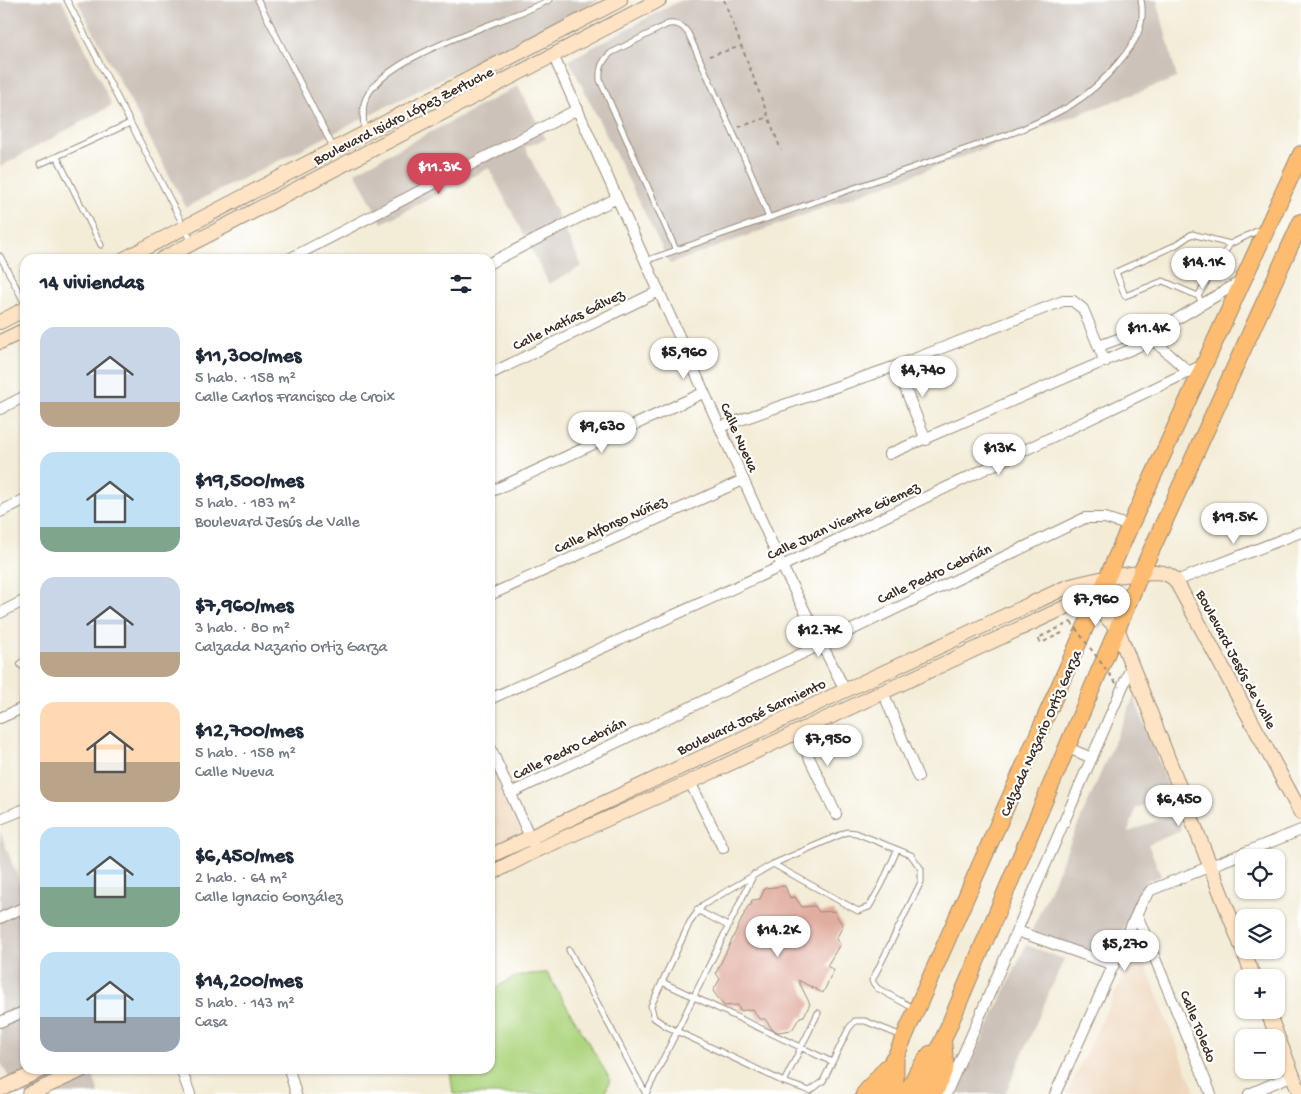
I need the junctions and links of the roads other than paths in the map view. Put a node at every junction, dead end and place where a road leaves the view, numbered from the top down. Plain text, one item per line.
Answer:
1 (67, 0) edge
2 (258, 0) edge
3 (549, 0) edge
4 (620, 0) edge
5 (659, 0) edge
6 (1141, 0) edge
7 (645, 3) edge
8 (553, 55) junction
9 (578, 109) junction
10 (130, 123) junction
11 (364, 133) junction
12 (334, 149) junction
13 (373, 149) junction
14 (1301, 154) edge
15 (57, 157) junction
16 (40, 164) dead end
17 (618, 198) junction
18 (769, 218) junction
19 (1301, 222) edge
20 (1269, 226) junction
21 (184, 228) junction
22 (192, 243) junction
23 (1230, 244) junction
24 (101, 245) dead end
25 (676, 250) junction
26 (134, 254) edge
27 (171, 254) edge
28 (299, 254) edge
29 (0, 256) edge
30 (495, 260) edge
31 (645, 261) junction
32 (1245, 278) junction
33 (659, 291) junction
34 (20, 294) edge
35 (1200, 300) junction
36 (20, 312) edge
37 (0, 322) edge
38 (1172, 322) junction
39 (1148, 328) junction
40 (20, 332) edge
41 (1154, 340) junction
42 (0, 342) edge
43 (1098, 346) junction
44 (1105, 362) junction
45 (1206, 363) junction
46 (896, 366) junction
47 (1188, 371) junction
48 (495, 372) edge
49 (703, 393) junction
50 (20, 399) edge
51 (0, 410) edge
52 (720, 427) junction
53 (926, 440) junction
54 (889, 454) dead end
55 (743, 480) junction
56 (495, 490) edge
57 (20, 502) edge
58 (0, 512) edge
59 (1130, 526) junction
60 (1301, 532) edge
61 (782, 566) junction
62 (1140, 575) junction
63 (1107, 578) junction
64 (1176, 581) junction
65 (495, 593) edge
66 (20, 602) edge
67 (1095, 606) junction
68 (0, 612) edge
69 (1117, 628) junction
70 (822, 643) junction
71 (936, 646) junction
72 (944, 662) junction
73 (1132, 665) junction
74 (845, 690) junction
75 (883, 692) junction
76 (495, 697) edge
77 (20, 709) edge
78 (0, 718) edge
79 (797, 732) junction
80 (1068, 748) junction
81 (495, 758) edge
82 (1092, 758) junction
83 (918, 777) dead end
84 (690, 782) junction
85 (511, 793) junction
86 (1300, 810) edge
87 (20, 811) edge
88 (836, 814) dead end
89 (0, 819) edge
90 (1301, 830) edge
91 (530, 836) junction
92 (723, 848) dead end
93 (897, 850) junction
94 (535, 851) junction
95 (495, 854) edge
96 (773, 864) junction
97 (1210, 868) junction
98 (495, 871) edge
99 (754, 874) junction
100 (20, 909) edge
101 (697, 910) junction
102 (1137, 915) junction
103 (0, 918) edge
104 (728, 926) junction
105 (1017, 931) junction
106 (569, 950) dead end
107 (1114, 965) junction
108 (1250, 969) edge
109 (662, 982) junction
110 (694, 998) junction
111 (917, 1010) junction
112 (20, 1013) edge
113 (818, 1013) dead end
114 (1271, 1019) edge
115 (0, 1022) edge
116 (678, 1032) junction
117 (905, 1038) junction
118 (942, 1045) junction
119 (800, 1047) junction
120 (894, 1060) junction
121 (832, 1062) junction
122 (32, 1074) edge
123 (73, 1074) edge
124 (183, 1074) edge
125 (290, 1074) edge
126 (1293, 1075) junction
127 (784, 1082) junction
128 (2, 1088) edge
129 (30, 1094) edge
130 (190, 1094) edge
131 (296, 1094) edge
132 (646, 1094) edge
133 (864, 1094) edge
134 (879, 1094) edge
135 (891, 1094) edge
136 (907, 1094) edge
137 (920, 1094) edge
138 (933, 1094) edge
139 (946, 1094) edge
140 (1055, 1094) edge
141 (1211, 1094) edge
142 (1249, 1094) edge
143 (1300, 1094) edge

1 - 10 lane
2 - 12 lane
3 - 11 lane
4 - 11 street, Boulevard Isidro López Zertuche
5 - 7 street, Boulevard Isidro López Zertuche
6 - 18 lane
7 - 8 street, Boulevard Isidro López Zertuche
8 - 9 street, Calle Nueva
8 - 13 street, Boulevard Isidro López Zertuche
9 - 17 street, Calle Nueva
9 - 28 street
10 - 15 lane
10 - 21 lane
11 - 12 street, Boulevard Isidro López Zertuche
11 - 13 street
12 - 21 street, Boulevard Isidro López Zertuche
13 - 22 street, Boulevard Isidro López Zertuche
14 - 20 main road, Calzada Nazario Ortiz Garza
15 - 16 lane
15 - 24 lane
17 - 30 street
17 - 31 street, Calle Nueva
18 - 25 lane
18 - 25 lane
19 - 62 main road, Calzada Nazario Ortiz Garza
20 - 23 lane
20 - 32 main road, Calzada Nazario Ortiz Garza
21 - 22 lane
21 - 26 street, Boulevard Isidro López Zertuche
22 - 27 street, Boulevard Isidro López Zertuche
23 - 35 lane
23 - 35 lane
25 - 31 lane
29 - 34 lane
31 - 33 street, Calle Nueva
32 - 35 street
32 - 45 main road, Calzada Nazario Ortiz Garza
33 - 48 street, Calle Matías Gálvez
33 - 49 street, Calle Nueva
35 - 38 street
36 - 37 street
38 - 39 street
38 - 41 street
39 - 41 street
39 - 43 street
40 - 42 street
41 - 44 street
41 - 47 street
43 - 44 street
43 - 46 street
44 - 53 street
45 - 47 street, Calle Juan Vicente Güemez
45 - 59 main road, Calzada Nazario Ortiz Garza
46 - 52 street
46 - 53 street
47 - 61 street, Calle Juan Vicente Güemez
49 - 52 street, Calle Nueva
49 - 56 street
50 - 51 street
52 - 55 street, Calle Nueva
53 - 54 street
55 - 61 street, Calle Nueva
55 - 65 street, Calle Alfonso Núñez
57 - 58 street
59 - 63 main road, Calzada Nazario Ortiz Garza
59 - 70 street, Calle Pedro Cebrián
60 - 64 street
61 - 70 street, Calle Nueva
61 - 76 street, Calle Juan Vicente Güemez
62 - 63 street, Boulevard José Sarmiento
62 - 64 street, Boulevard Jesús de Valle
62 - 69 main road, Calzada Nazario Ortiz Garza
63 - 67 main road, Calzada Nazario Ortiz Garza
63 - 71 street, Boulevard José Sarmiento
64 - 86 street, Boulevard Jesús de Valle
66 - 68 street
67 - 69 street
67 - 72 street
67 - 111 main road, Calzada Nazario Ortiz Garza
69 - 73 street
69 - 80 main road, Calzada Nazario Ortiz Garza
70 - 74 street, Calle Nueva
70 - 85 street, Calle Pedro Cebrián
71 - 72 street
71 - 74 street, Boulevard José Sarmiento
72 - 75 street
73 - 82 street
73 - 97 street
74 - 91 street, Boulevard José Sarmiento
75 - 79 street
75 - 83 street
77 - 78 street
79 - 84 street
79 - 88 street
80 - 82 street
80 - 118 main road, Calzada Nazario Ortiz Garza
81 - 85 street
82 - 105 street
84 - 92 street
84 - 94 street
85 - 91 street
87 - 89 street
90 - 97 street
91 - 94 street
91 - 95 street, Boulevard José Sarmiento
93 - 96 lane
93 - 96 lane
93 - 111 lane
94 - 98 street
96 - 99 lane
97 - 102 street
97 - 108 street
99 - 101 lane
99 - 104 lane
100 - 103 street
101 - 104 lane
101 - 109 lane
102 - 107 street
102 - 141 street, Calle Toledo
104 - 110 lane
105 - 107 street
105 - 139 street
106 - 132 lane
107 - 140 street
109 - 110 lane
109 - 116 lane
110 - 116 lane
110 - 119 lane
111 - 117 main road, Calzada Nazario Ortiz Garza
112 - 115 street
113 - 119 lane
114 - 126 street
116 - 127 lane
116 - 132 lane
117 - 120 main road, Calzada Nazario Ortiz Garza
117 - 121 lane
118 - 136 main road
118 - 137 main road, Calzada Nazario Ortiz Garza
118 - 138 highway
119 - 121 lane
119 - 127 lane
120 - 133 main road
120 - 134 main road, Calzada Nazario Ortiz Garza
120 - 135 highway
121 - 127 lane
122 - 128 street
123 - 129 street
124 - 130 street
125 - 131 street
126 - 142 street
126 - 143 street

